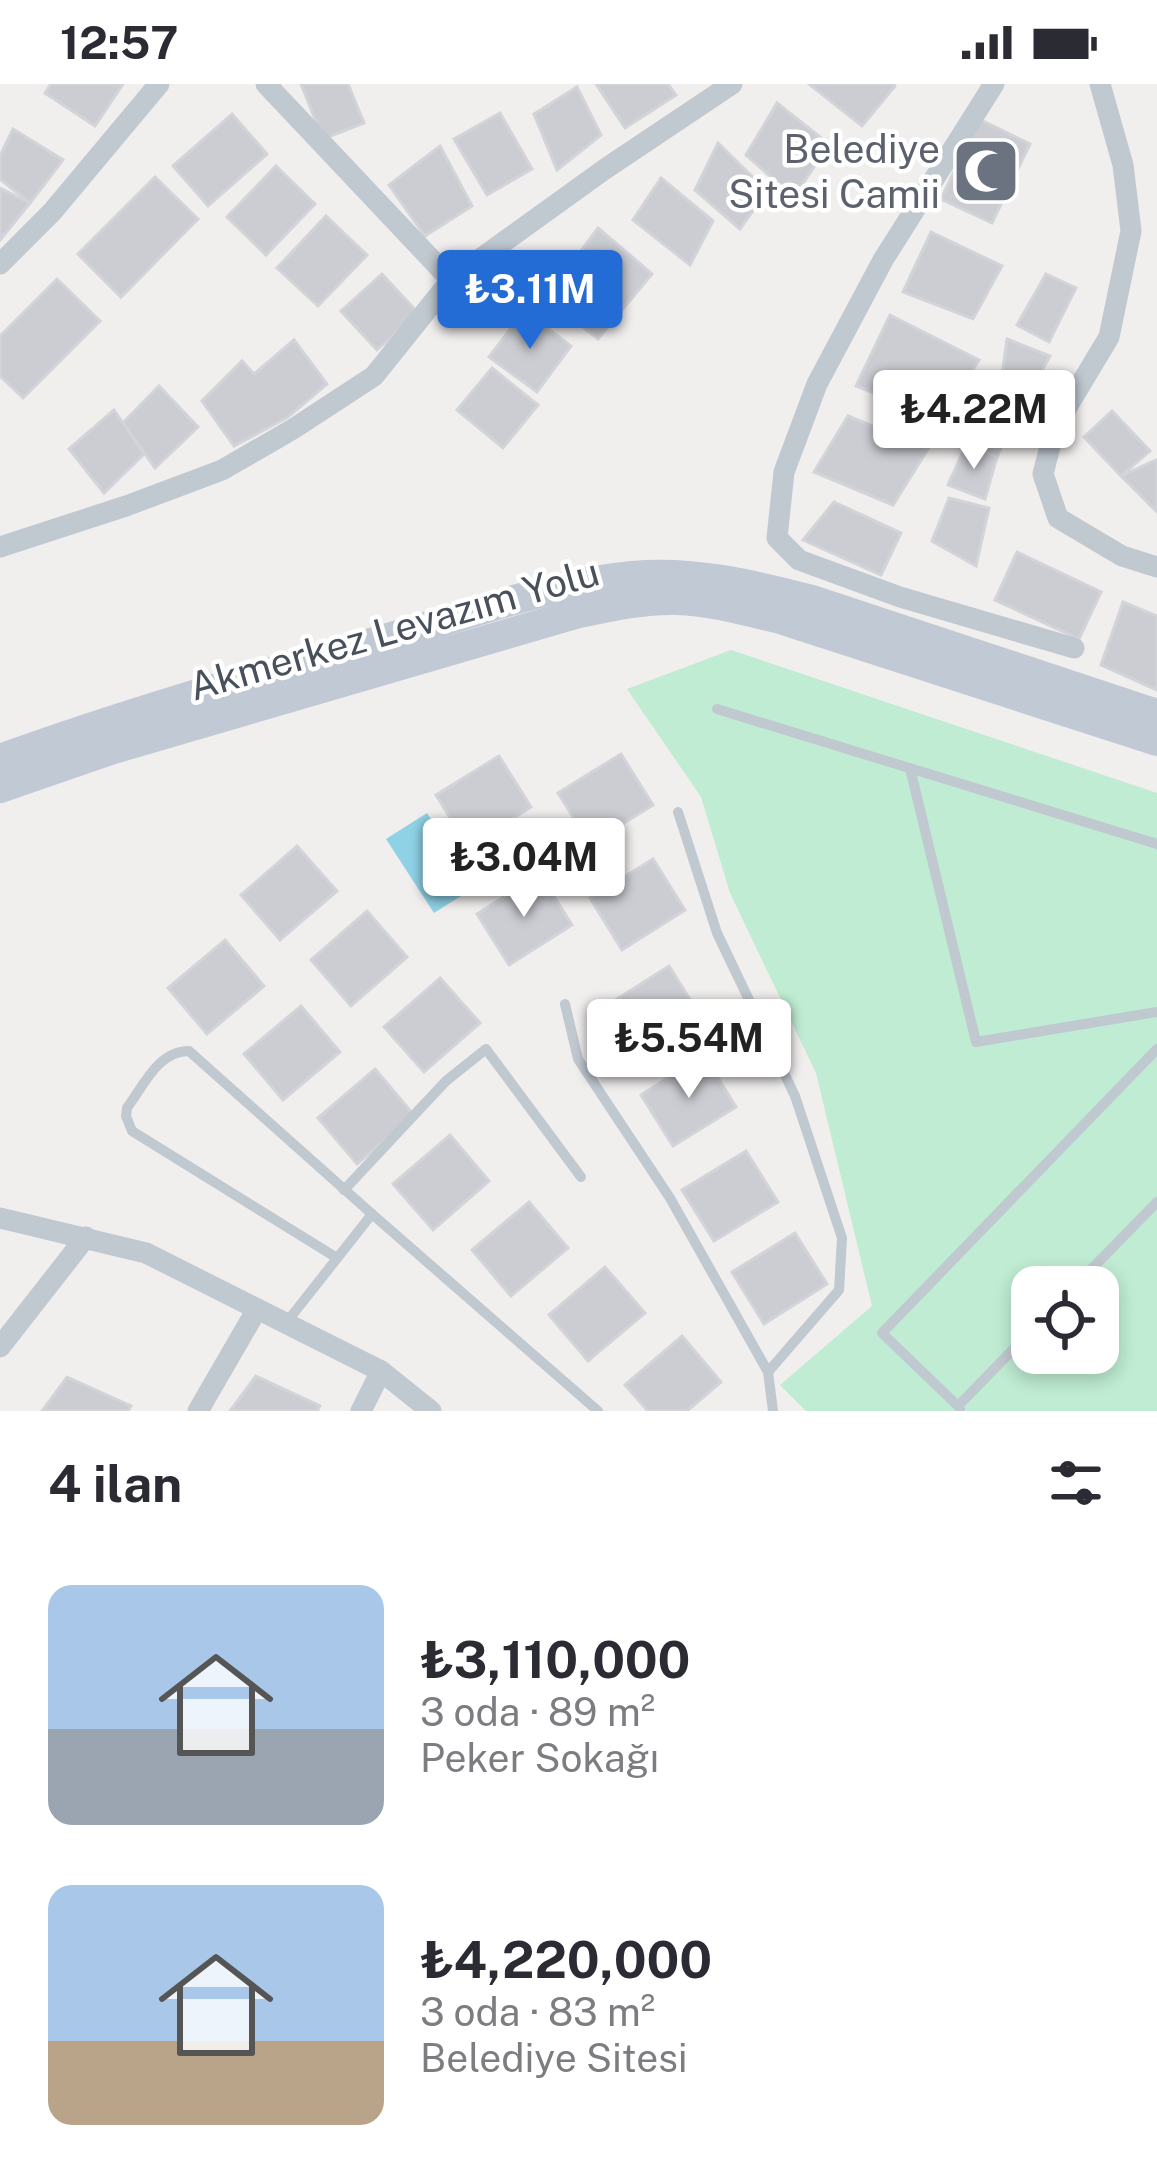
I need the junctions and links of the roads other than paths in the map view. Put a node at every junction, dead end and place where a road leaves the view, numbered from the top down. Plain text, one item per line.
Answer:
1 (158, 84) edge
2 (266, 84) edge
3 (732, 84) edge
4 (994, 84) edge
5 (1100, 84) edge
6 (0, 265) edge
7 (452, 280) junction
8 (0, 547) edge
9 (1157, 568) edge
10 (1074, 648) dead end
11 (717, 709) dead end
12 (1157, 714) edge
13 (1157, 741) edge
14 (0, 759) edge
15 (910, 768) junction
16 (0, 788) edge
17 (677, 812) dead end
18 (1157, 844) edge
19 (565, 1004) dead end
20 (1157, 1012) edge
21 (1157, 1048) edge
22 (581, 1178) dead end
23 (344, 1190) junction
24 (1157, 1202) edge
25 (372, 1214) junction
26 (0, 1218) edge
27 (86, 1237) junction
28 (337, 1258) junction
29 (1095, 1266) edge
30 (257, 1309) junction
31 (286, 1324) junction
32 (0, 1347) edge
33 (1011, 1353) edge
34 (380, 1371) junction
35 (768, 1372) junction
36 (960, 1408) edge
37 (198, 1411) edge
38 (361, 1411) edge
39 (431, 1411) edge
40 (598, 1411) edge
41 (773, 1411) edge

1 - 6 street
2 - 7 street
3 - 7 street
4 - 10 street
5 - 9 street
7 - 8 street
11 - 15 lane
12 - 14 main road, Akmerkez Levazım Yolu
13 - 16 main road, Akmerkez Levazım Yolu
15 - 18 lane
15 - 20 lane
17 - 35 lane
19 - 35 lane
21 - 36 lane
22 - 23 lane
23 - 25 lane
23 - 28 lane
24 - 29 lane
25 - 28 lane
25 - 40 lane
26 - 27 street
27 - 30 street
27 - 32 street
28 - 31 lane
30 - 31 street
30 - 37 street
31 - 34 street
33 - 36 lane
34 - 38 street
34 - 39 street
35 - 41 lane

